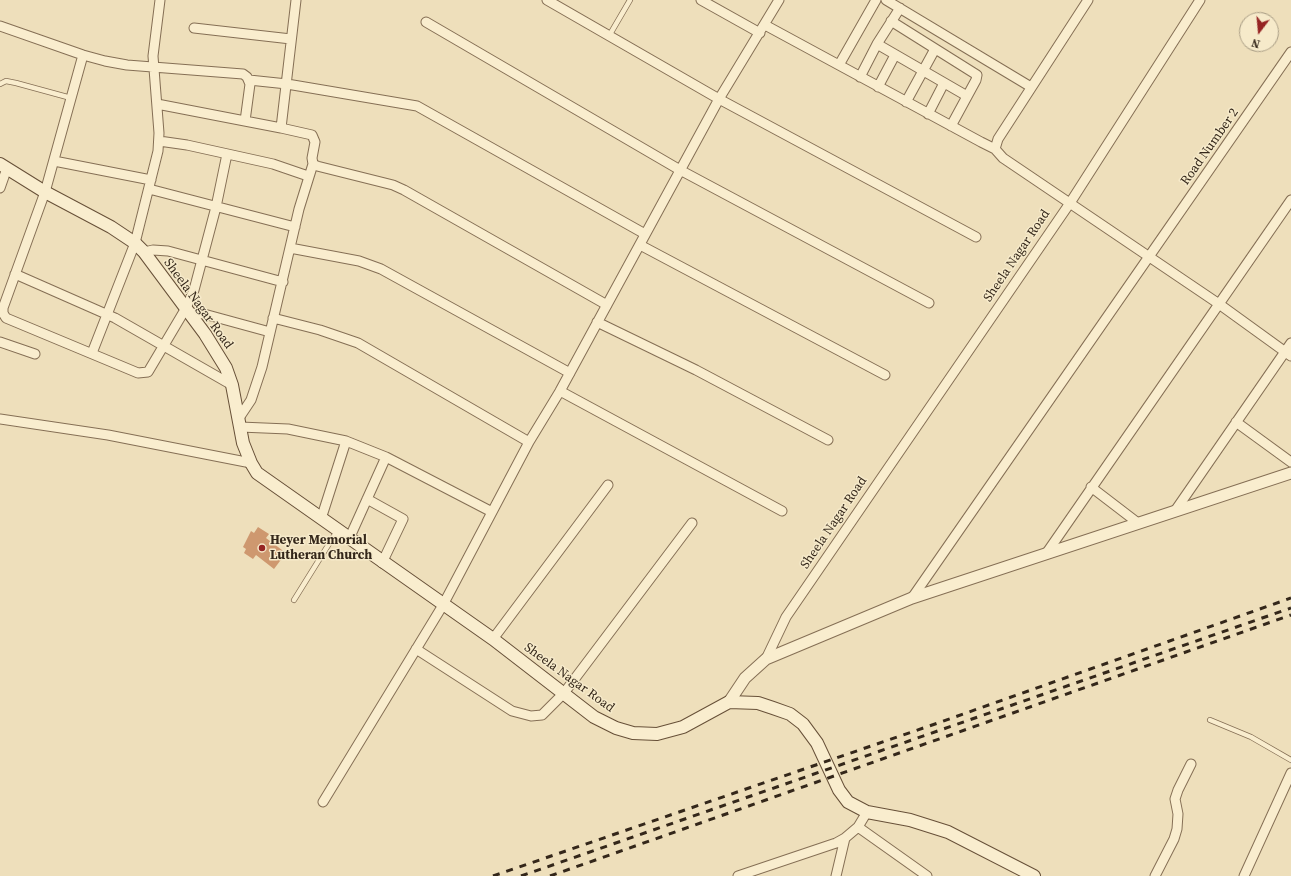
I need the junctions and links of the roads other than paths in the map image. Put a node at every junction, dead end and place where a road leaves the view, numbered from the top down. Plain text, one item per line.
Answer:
1 (160, 0) edge
2 (296, 0) edge
3 (547, 0) edge
4 (630, 0) edge
5 (701, 0) edge
6 (779, 0) edge
7 (876, 0) edge
8 (886, 0) edge
9 (1088, 0) edge
10 (1200, 0) edge
11 (715, 3) edge
12 (900, 8) junction
13 (892, 21) junction
14 (426, 22) dead end
15 (765, 25) junction
16 (0, 26) edge
17 (194, 28) dead end
18 (760, 33) junction
19 (609, 36) junction
20 (291, 40) junction
21 (877, 44) junction
22 (935, 49) junction
23 (1291, 52) edge
24 (83, 55) junction
25 (895, 55) junction
26 (839, 65) junction
27 (153, 68) junction
28 (923, 70) junction
29 (860, 77) junction
30 (249, 80) junction
31 (944, 83) junction
32 (0, 84) edge
33 (287, 84) junction
34 (878, 86) junction
35 (1031, 87) junction
36 (968, 96) junction
37 (72, 98) junction
38 (719, 100) junction
39 (906, 102) junction
40 (157, 104) junction
41 (928, 114) junction
42 (245, 121) junction
43 (951, 126) junction
44 (280, 128) junction
45 (159, 141) junction
46 (996, 149) junction
47 (227, 154) junction
48 (54, 161) junction
49 (313, 164) junction
50 (3, 166) edge
51 (680, 170) junction
52 (308, 176) junction
53 (150, 184) junction
54 (0, 188) edge
55 (45, 192) junction
56 (1291, 200) edge
57 (1070, 203) junction
58 (216, 206) junction
59 (295, 227) junction
60 (645, 234) junction
61 (976, 236) dead end
62 (640, 245) junction
63 (139, 248) junction
64 (290, 248) junction
65 (1150, 257) junction
66 (202, 260) junction
67 (15, 274) junction
68 (283, 282) junction
69 (929, 303) dead end
70 (1219, 304) junction
71 (606, 305) junction
72 (188, 311) junction
73 (108, 314) junction
74 (273, 318) junction
75 (597, 322) junction
76 (270, 332) junction
77 (0, 342) edge
78 (1291, 343) edge
79 (163, 345) junction
80 (35, 354) dead end
81 (92, 354) junction
82 (1288, 354) edge
83 (570, 373) junction
84 (885, 375) dead end
85 (232, 385) junction
86 (560, 391) junction
87 (0, 419) edge
88 (1236, 422) junction
89 (240, 423) junction
90 (828, 440) dead end
91 (346, 441) junction
92 (529, 442) junction
93 (386, 457) junction
94 (1291, 462) edge
95 (251, 463) junction
96 (1291, 473) edge
97 (608, 485) dead end
98 (1091, 487) junction
99 (367, 499) junction
100 (782, 511) dead end
101 (1175, 511) junction
102 (492, 512) junction
103 (321, 520) junction
104 (692, 523) dead end
105 (1138, 523) junction
106 (337, 531) junction
107 (349, 539) junction
108 (1048, 551) junction
109 (382, 563) junction
110 (912, 598) junction
111 (294, 600) dead end
112 (443, 605) junction
113 (493, 639) junction
114 (416, 649) junction
115 (766, 659) junction
116 (564, 693) junction
117 (729, 702) junction
118 (1210, 720) dead end
119 (1291, 760) edge
120 (1191, 764) dead end
121 (1291, 773) edge
122 (322, 802) dead end
123 (867, 812) junction
124 (858, 827) junction
125 (845, 838) junction
126 (738, 876) edge
127 (836, 876) edge
128 (927, 876) edge
129 (1034, 876) edge
130 (1155, 876) edge
131 (1244, 876) edge

1 - 27 street
2 - 20 street
3 - 19 street
4 - 19 lane
5 - 11 street
6 - 15 street
7 - 26 street
8 - 12 street
9 - 35 street
10 - 57 street, Sheela Nagar Road
11 - 18 street
12 - 13 street
12 - 35 street
13 - 21 street
13 - 22 street
14 - 51 street
15 - 18 street
15 - 26 street
16 - 24 street
17 - 20 street
18 - 38 street
19 - 38 street
20 - 33 street
21 - 25 street
21 - 29 street
22 - 28 street
22 - 36 street
23 - 65 street, Road Number 2
24 - 27 street
24 - 37 street
25 - 28 street
25 - 34 street
26 - 29 street
27 - 30 street
27 - 40 street
28 - 31 street
28 - 39 street
29 - 34 street
30 - 33 street
30 - 42 street
31 - 36 street
31 - 41 street
32 - 37 lane
33 - 44 street
33 - 60 street
34 - 39 street
35 - 46 street
36 - 43 street
37 - 48 street
38 - 51 street
38 - 61 street
39 - 41 street
40 - 42 street
40 - 45 street
41 - 43 street
42 - 44 street
43 - 46 street
44 - 49 street
45 - 47 street
45 - 53 street
46 - 57 street
47 - 52 street
47 - 58 street
48 - 53 street
48 - 55 street
49 - 52 street
49 - 71 street
50 - 54 street
50 - 55 main road, Sheela Nagar Road
51 - 60 street
51 - 69 street
52 - 59 street
53 - 58 street
53 - 63 street
55 - 63 main road, Sheela Nagar Road
55 - 67 street
56 - 70 street
57 - 65 street
57 - 115 street, Sheela Nagar Road
58 - 59 street
58 - 66 street
59 - 64 street
60 - 62 street
62 - 71 street
62 - 84 street
63 - 66 street
63 - 72 main road, Sheela Nagar Road
63 - 73 street
64 - 68 street
64 - 83 street
65 - 70 street
65 - 110 street, Road Number 2
66 - 68 street
66 - 72 street
67 - 73 street
67 - 81 street
68 - 74 street
70 - 82 street
70 - 98 street
71 - 75 street
72 - 76 street
72 - 79 street
72 - 85 main road, Sheela Nagar Road
73 - 79 street
73 - 81 street
74 - 76 street
74 - 92 street
75 - 83 street
75 - 90 street
76 - 89 street
77 - 80 street
78 - 82 street
79 - 81 street
79 - 85 street
82 - 88 street
83 - 86 street
85 - 89 main road, Sheela Nagar Road
86 - 92 street
86 - 100 street
87 - 95 street
88 - 94 street
88 - 101 street
89 - 91 street
89 - 95 main road, Sheela Nagar Road
91 - 93 street
91 - 103 street
92 - 102 street
93 - 99 street
93 - 102 street
95 - 103 main road, Sheela Nagar Road
96 - 101 street
97 - 113 street
98 - 105 street
98 - 108 street
99 - 107 street
99 - 109 street
101 - 105 street
102 - 112 street
103 - 106 main road, Sheela Nagar Road
104 - 116 street
105 - 108 street
106 - 107 main road, Sheela Nagar Road
106 - 111 lane
107 - 109 main road, Sheela Nagar Road
108 - 110 street
109 - 112 main road, Sheela Nagar Road
110 - 115 street
112 - 113 main road, Sheela Nagar Road
112 - 114 street
113 - 116 main road, Sheela Nagar Road
114 - 116 street
114 - 122 street
115 - 117 street, Sheela Nagar Road
116 - 117 main road, Sheela Nagar Road
117 - 123 main road
118 - 119 lane
120 - 130 street
121 - 131 street
123 - 124 street
123 - 129 main road
124 - 125 street
124 - 128 street
125 - 126 street
125 - 127 street

